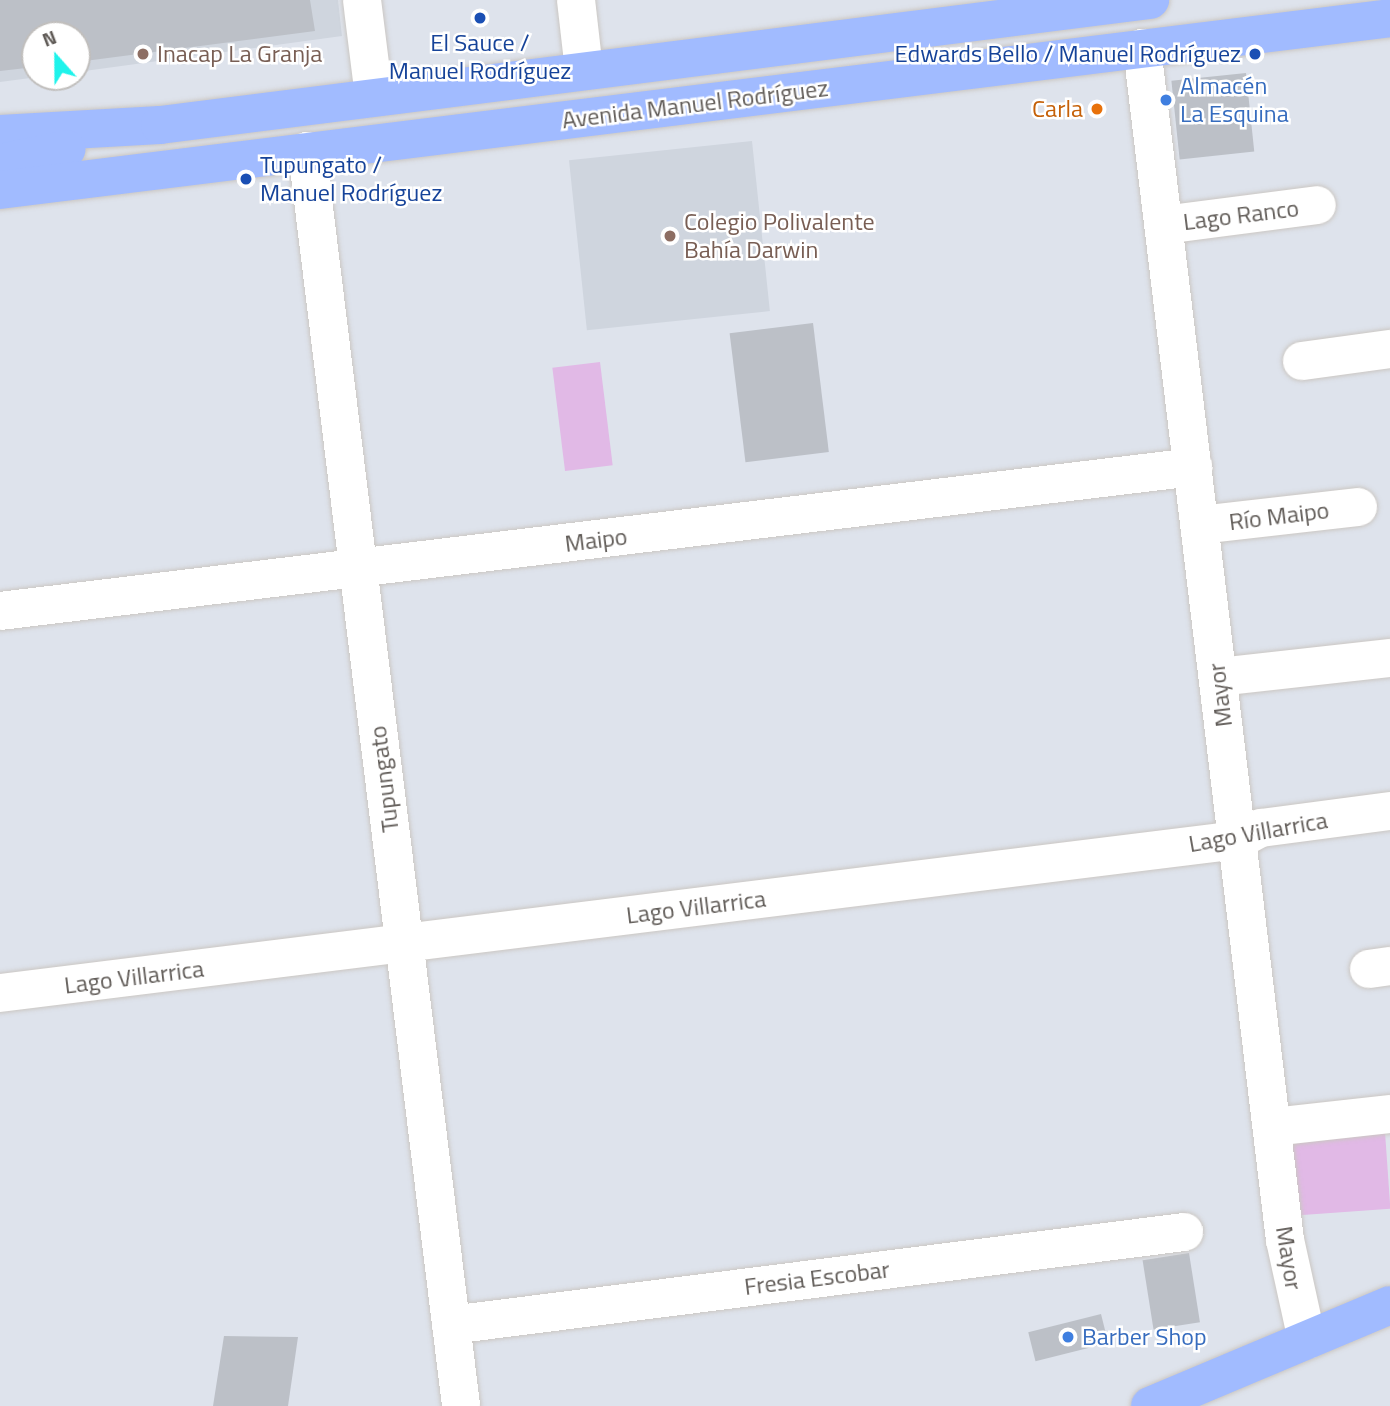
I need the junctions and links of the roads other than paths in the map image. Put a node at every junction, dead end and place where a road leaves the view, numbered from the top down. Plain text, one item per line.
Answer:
1 (362, 0) edge
2 (576, 0) edge
3 (1150, 0) edge
4 (1074, 5) edge
5 (1390, 18) edge
6 (1142, 48) junction
7 (584, 70) junction
8 (374, 96) junction
9 (160, 125) junction
10 (0, 134) edge
11 (307, 151) junction
12 (0, 163) edge
13 (0, 190) edge
14 (1317, 205) dead end
15 (1164, 225) junction
16 (1390, 349) edge
17 (1302, 361) dead end
18 (1193, 467) junction
19 (1358, 507) dead end
20 (1200, 526) junction
21 (358, 569) junction
22 (0, 611) edge
23 (1390, 658) edge
24 (1218, 677) junction
25 (1390, 811) edge
26 (1238, 839) junction
27 (404, 943) junction
28 (0, 993) edge
29 (1390, 1114) edge
30 (1272, 1127) junction
31 (1184, 1232) dead end
32 (1390, 1305) edge
33 (451, 1325) junction
34 (1307, 1340) junction
35 (1161, 1404) edge
36 (461, 1406) edge

1 - 8 street
2 - 7 street
3 - 4 main road, Avenida Manuel Rodríguez
4 - 7 main road, Avenida Manuel Rodríguez
5 - 6 main road, Avenida Manuel Rodríguez
6 - 11 main road, Avenida Manuel Rodríguez
6 - 15 street, Mayor
7 - 8 main road, Avenida Manuel Rodríguez
8 - 9 main road, Avenida Manuel Rodríguez
9 - 10 main road, Avenida Manuel Rodríguez
9 - 12 main road
11 - 13 main road, Avenida Manuel Rodríguez
11 - 21 street, Tupungato
14 - 15 street, Lago Ranco
15 - 18 street, Mayor
16 - 17 street
18 - 20 street, Mayor
18 - 21 street, Maipo
19 - 20 street, Río Maipo
20 - 24 street, Mayor
21 - 22 street, Maipo
21 - 27 street, Tupungato
23 - 24 street
24 - 26 street, Mayor
25 - 26 street, Lago Villarrica
26 - 27 street, Lago Villarrica
26 - 30 street, Mayor
27 - 28 street, Lago Villarrica
27 - 33 street, Tupungato
29 - 30 street
30 - 34 street, Mayor
31 - 33 street, Fresia Escobar
32 - 34 main road
33 - 36 street, Tupungato
34 - 35 main road

